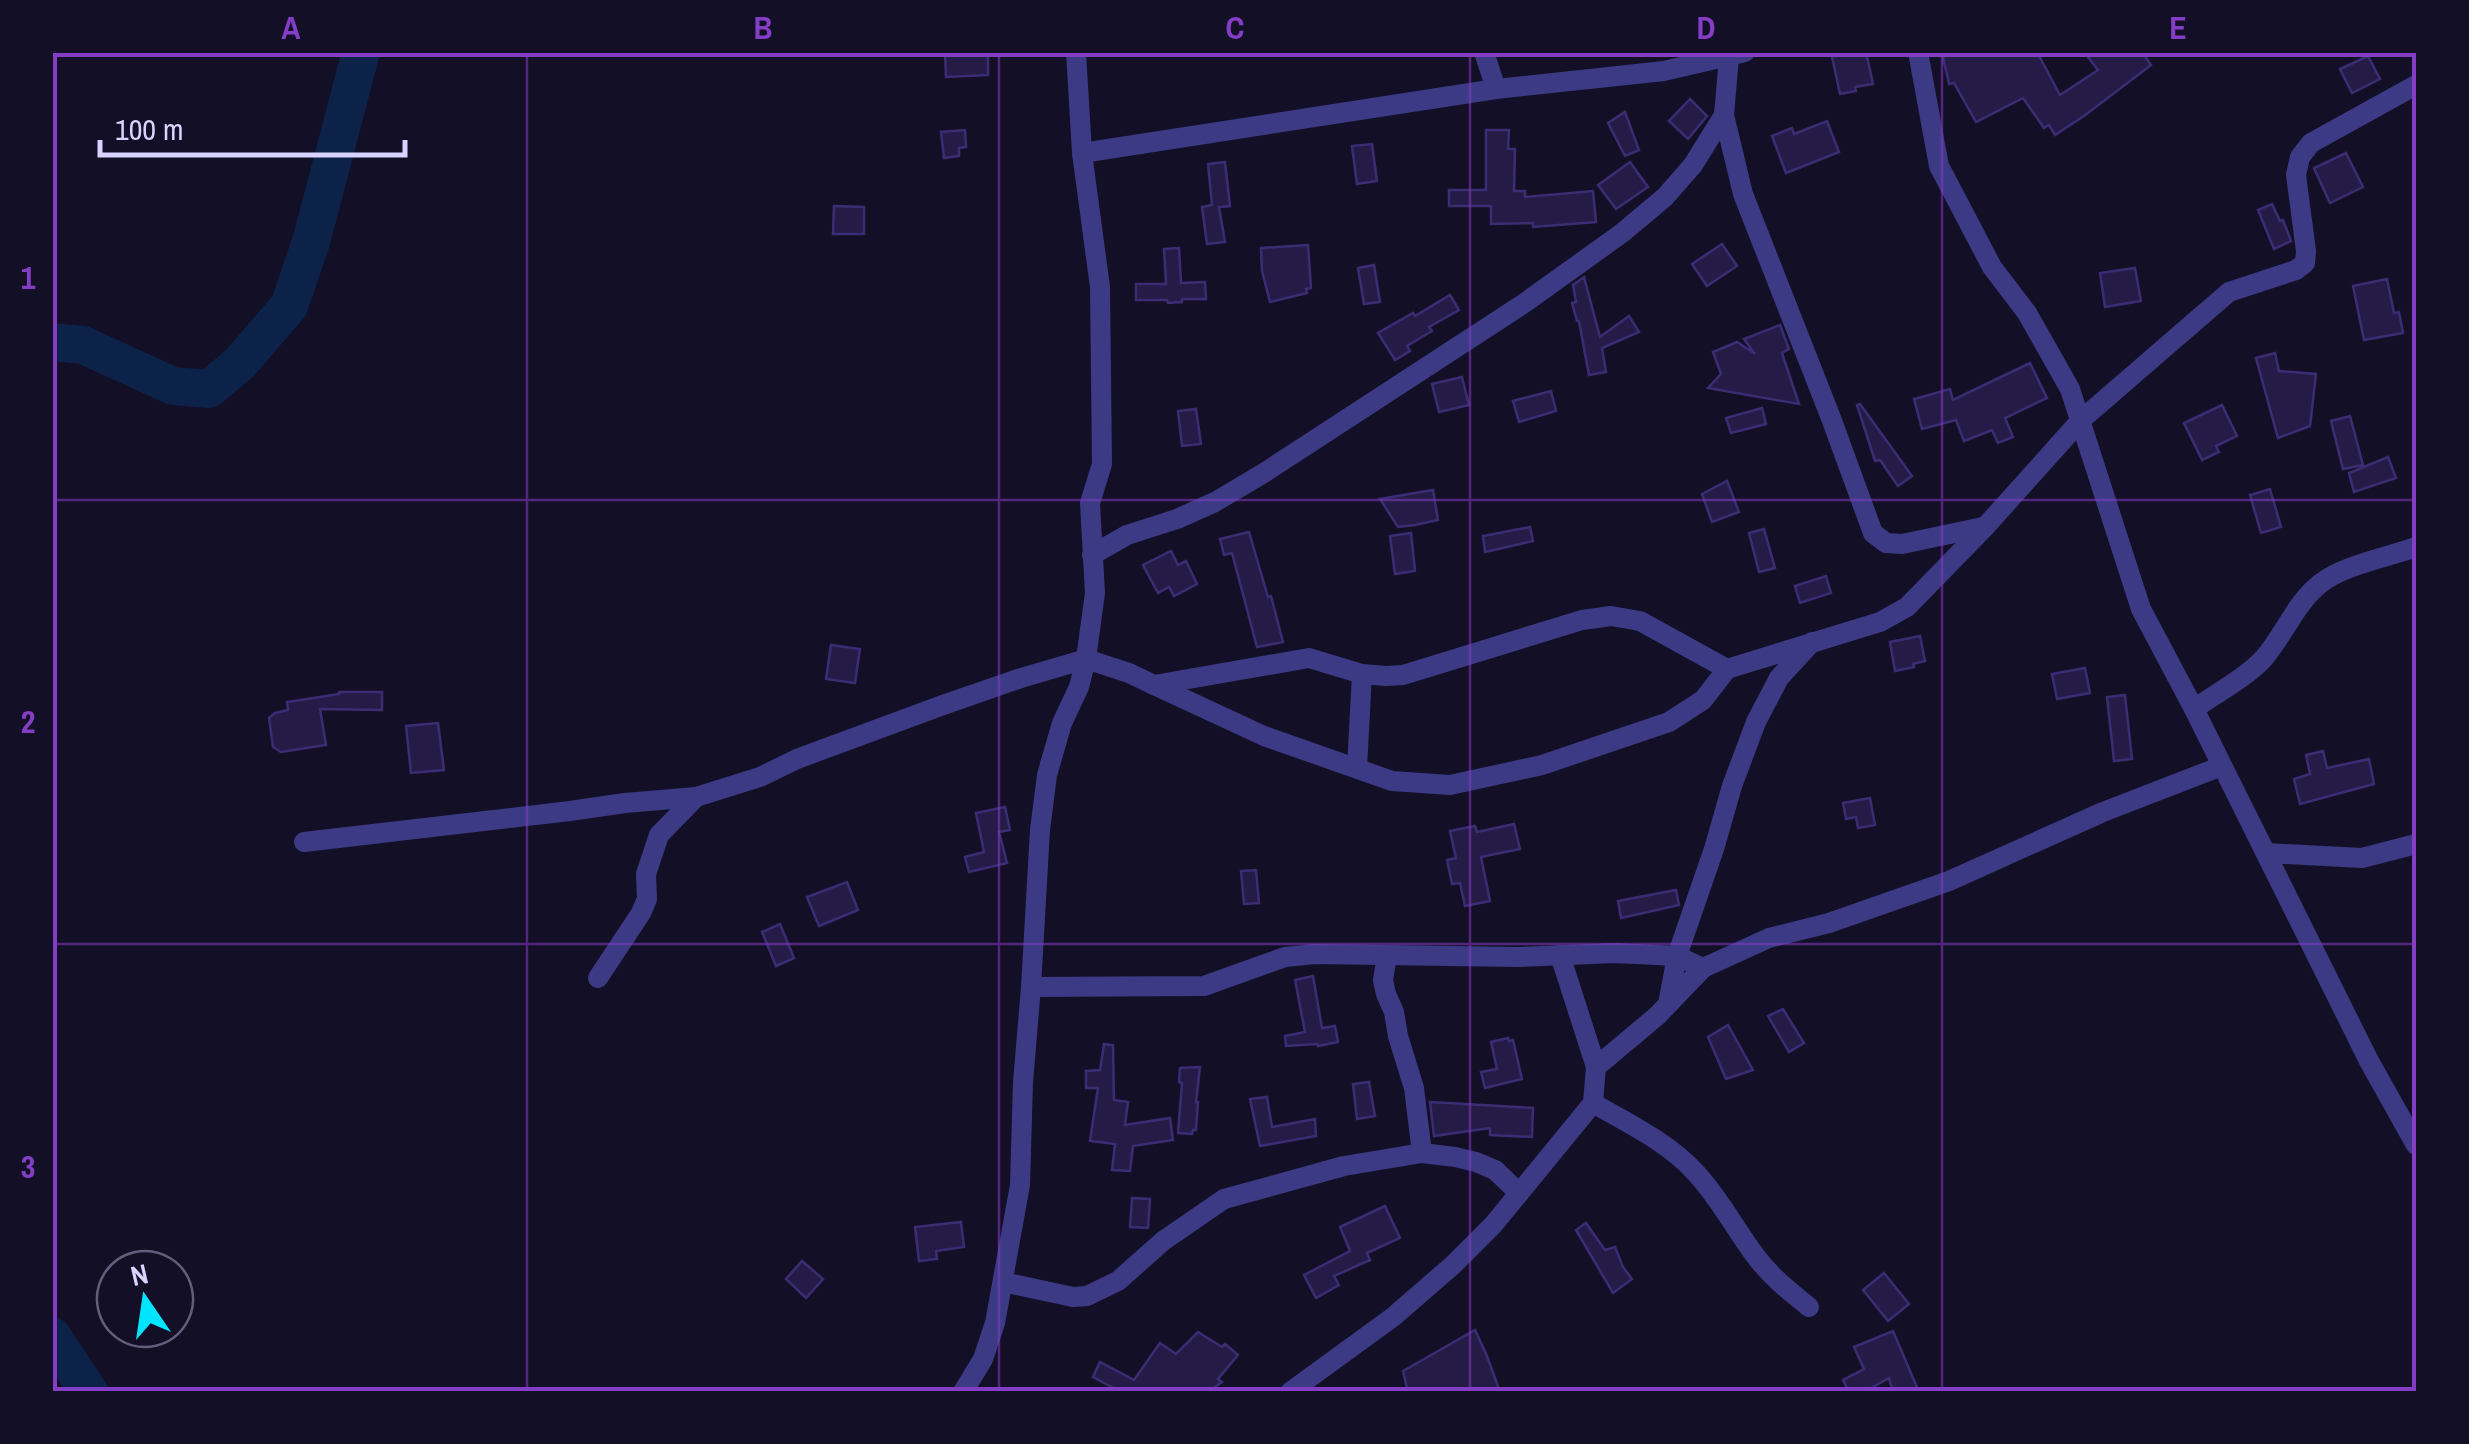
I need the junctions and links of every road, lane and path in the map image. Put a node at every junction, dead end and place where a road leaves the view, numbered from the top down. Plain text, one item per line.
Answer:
1 (1076, 52) edge
2 (1484, 52) edge
3 (1918, 52) edge
4 (1737, 55) edge
5 (2416, 85) edge
6 (1496, 89) junction
7 (1724, 115) junction
8 (1082, 153) junction
9 (2080, 420) junction
10 (1985, 527) junction
11 (2416, 547) edge
12 (1092, 555) junction
13 (1814, 640) junction
14 (1086, 659) junction
15 (1727, 669) junction
16 (1362, 674) junction
17 (1154, 685) junction
18 (2194, 709) junction
19 (2222, 766) junction
20 (1358, 768) junction
21 (696, 797) junction
22 (304, 842) dead end
23 (2416, 844) edge
24 (2266, 853) junction
25 (1560, 954) junction
26 (1387, 956) junction
27 (1677, 956) junction
28 (1703, 968) junction
29 (598, 978) dead end
30 (1031, 987) junction
31 (1668, 1004) junction
32 (1596, 1067) junction
33 (1593, 1103) junction
34 (2416, 1145) edge
35 (1422, 1154) junction
36 (1519, 1194) junction
37 (1003, 1282) junction
38 (1809, 1307) dead end
39 (963, 1392) edge
40 (1290, 1392) edge

1 - 8 street
2 - 6 street
3 - 9 street
4 - 6 street
4 - 7 street
5 - 9 street
6 - 8 street
7 - 10 street
7 - 12 street
8 - 12 street
9 - 10 street
9 - 18 street
10 - 13 street
11 - 18 street
12 - 14 street
13 - 15 street
13 - 27 street
14 - 17 street
14 - 21 street
14 - 30 street
15 - 16 street
15 - 20 street
16 - 17 street
16 - 20 street
17 - 20 street
18 - 19 street
19 - 24 street
19 - 28 street
21 - 22 street
21 - 29 street
23 - 24 street
24 - 34 street
25 - 26 street
25 - 27 street
25 - 32 street
26 - 30 street
26 - 35 street
27 - 28 street
27 - 31 street
28 - 31 street
30 - 37 street
31 - 32 street
32 - 33 street
33 - 36 street
33 - 38 street
35 - 36 street
35 - 37 street
36 - 40 street
37 - 39 street

